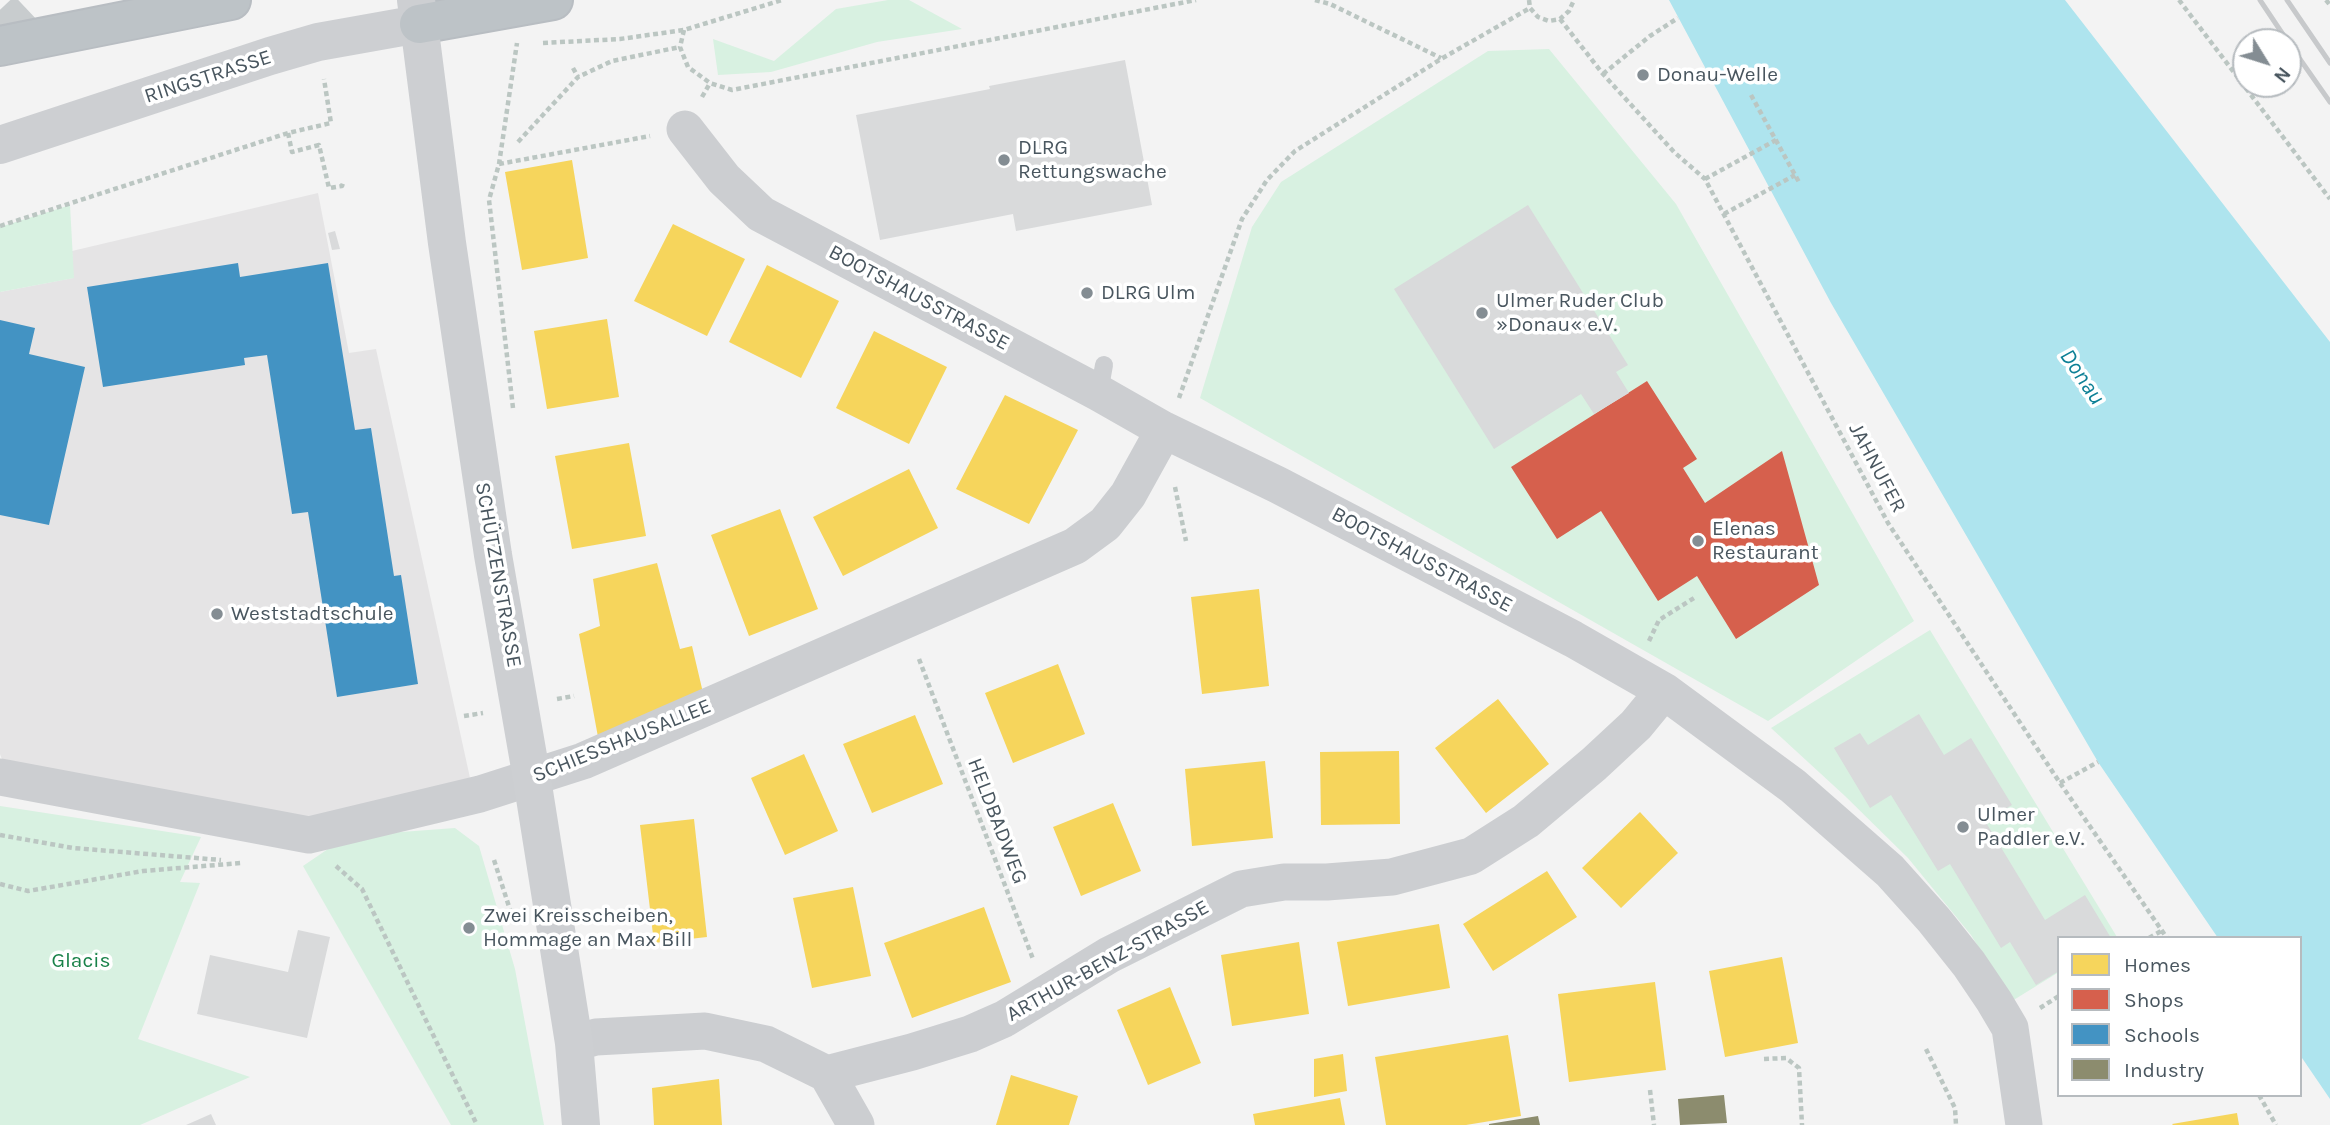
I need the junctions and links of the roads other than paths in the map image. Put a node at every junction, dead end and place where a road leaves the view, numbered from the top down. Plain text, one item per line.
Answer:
1 (231, 0) edge
2 (553, 0) edge
3 (418, 12) edge
4 (0, 46) edge
5 (685, 129) road end
6 (0, 145) edge
7 (1164, 430) junction
8 (1649, 682) junction
9 (0, 777) edge
10 (533, 779) junction
11 (574, 1043) junction
12 (827, 1074) junction
13 (2019, 1124) edge
14 (581, 1125) edge
15 (856, 1125) edge

1 - 4 highway
2 - 3 highway
3 - 6 street, RINGSTRASSE
3 - 10 street, SCHÜTZENSTRASSE
5 - 7 street, BOOTSHAUSSTRASSE
7 - 8 street, BOOTSHAUSSTRASSE
7 - 10 street, SCHIESSHAUSALLEE
8 - 12 street, ARTHUR-BENZ-STRASSE
8 - 13 street, BOOTSHAUSSTRASSE
9 - 10 street, SCHIESSHAUSALLEE
10 - 11 street, SCHÜTZENSTRASSE
11 - 12 street
11 - 14 street, SCHÜTZENSTRASSE
12 - 15 street

